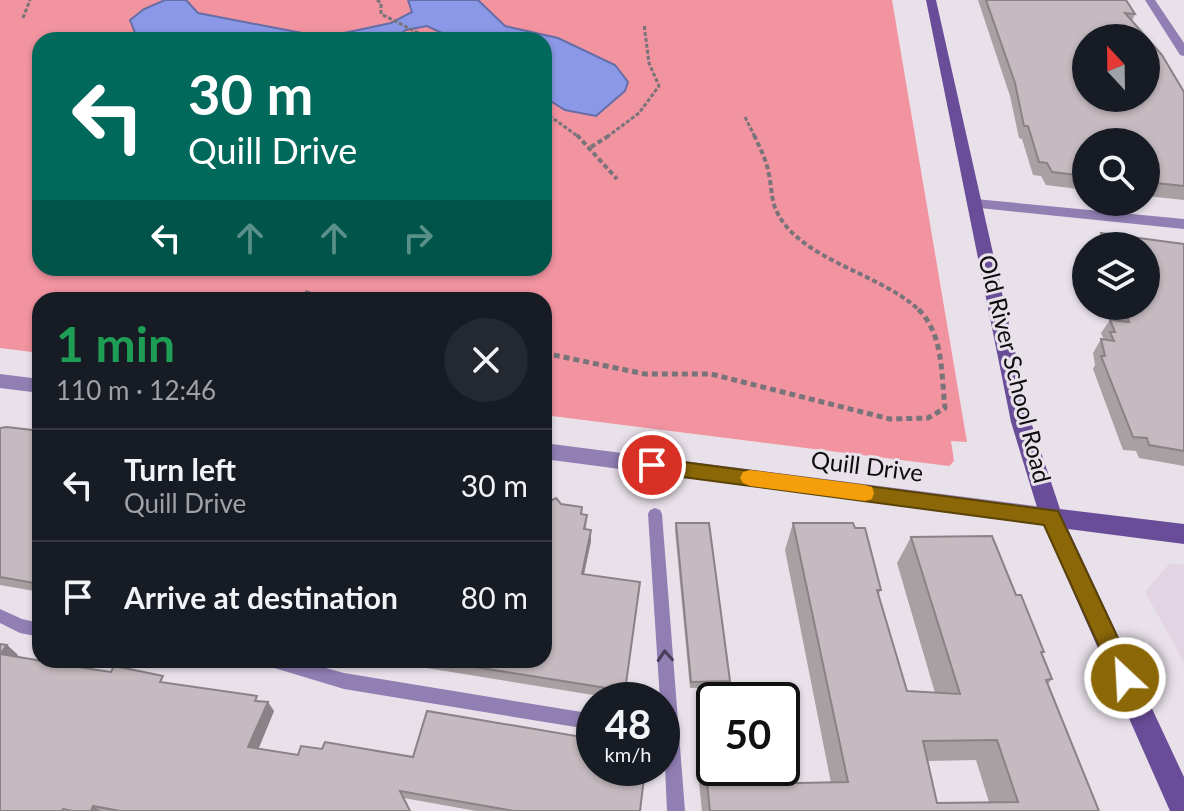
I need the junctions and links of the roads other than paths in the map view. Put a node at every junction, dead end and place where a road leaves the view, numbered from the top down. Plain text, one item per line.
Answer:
1 (931, 0) edge
2 (1150, 0) edge
3 (1184, 52) edge
4 (975, 204) junction
5 (1184, 224) edge
6 (0, 381) edge
7 (32, 385) edge
8 (552, 452) edge
9 (655, 514) dead end
10 (1051, 517) junction
11 (1184, 534) edge
12 (0, 616) edge
13 (32, 628) edge
14 (299, 668) edge
15 (663, 682) edge
16 (576, 719) edge
17 (673, 786) edge
18 (1184, 809) edge
19 (676, 811) edge

1 - 4 main road, Old River School Road
2 - 3 street
4 - 5 street
4 - 10 main road, Old River School Road
6 - 7 street
8 - 10 street, Quill Drive
15 -> 9 lane
10 - 11 main road, Quill Drive
10 - 18 main road, Old River School Road
12 - 13 lane
14 - 16 lane
17 - 19 lane

